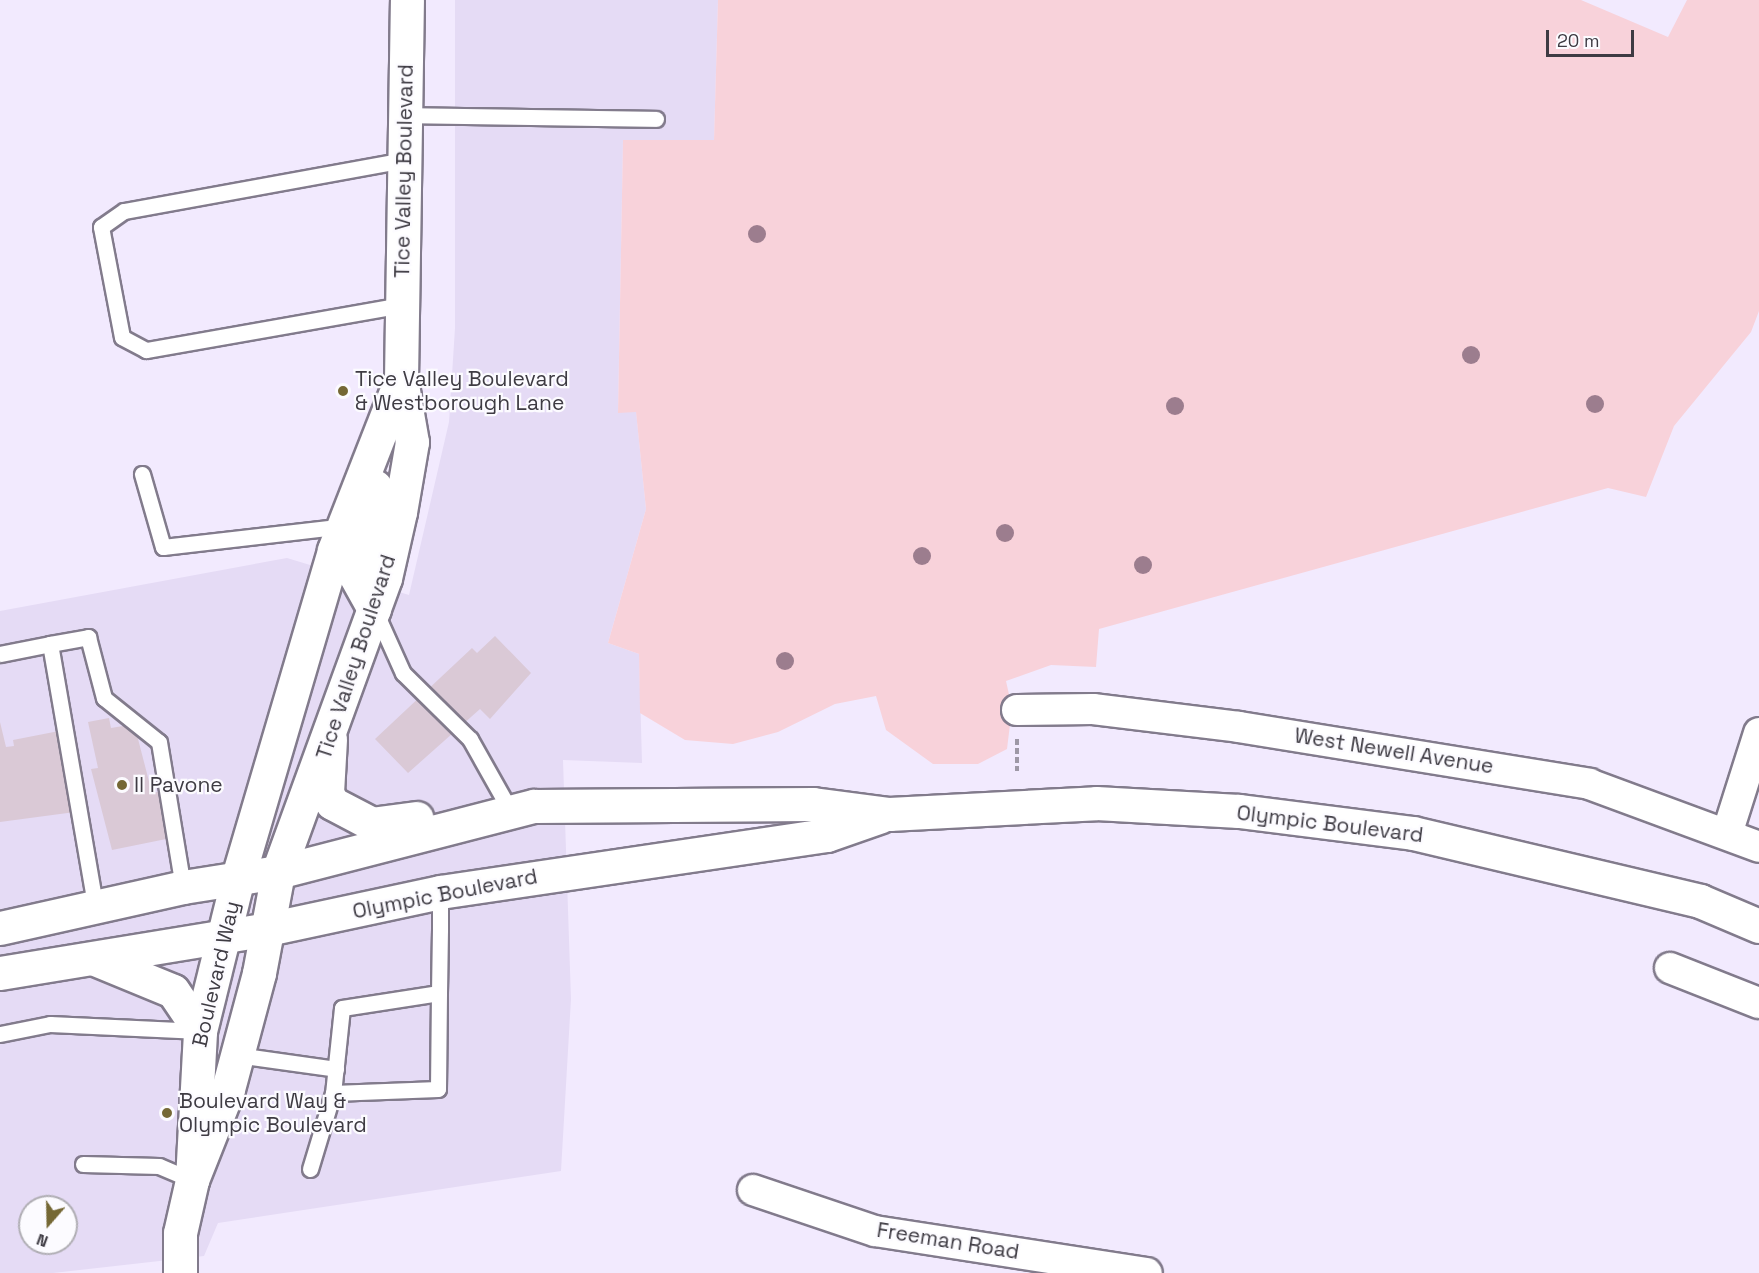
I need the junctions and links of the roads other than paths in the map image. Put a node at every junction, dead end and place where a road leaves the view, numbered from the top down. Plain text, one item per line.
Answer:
1 (407, 0) edge
2 (405, 115) junction
3 (656, 119) dead end
4 (404, 160) junction
5 (402, 305) junction
6 (401, 378) junction
7 (372, 452) junction
8 (142, 474) dead end
9 (344, 526) junction
10 (374, 609) junction
11 (50, 644) junction
12 (0, 654) edge
13 (1017, 710) dead end
14 (1759, 733) edge
15 (330, 739) junction
16 (889, 814) junction
17 (498, 815) junction
18 (1727, 834) junction
19 (1759, 847) edge
20 (278, 873) junction
21 (238, 877) junction
22 (183, 887) junction
23 (440, 892) junction
24 (96, 910) junction
25 (1, 921) edge
26 (1759, 926) edge
27 (268, 929) junction
28 (225, 933) junction
29 (88, 957) junction
30 (1670, 968) dead end
31 (0, 974) edge
32 (439, 993) junction
33 (1759, 1003) edge
34 (200, 1031) junction
35 (0, 1034) edge
36 (237, 1055) junction
37 (336, 1069) junction
38 (333, 1092) junction
39 (83, 1164) dead end
40 (310, 1169) dead end
41 (192, 1180) junction
42 (753, 1190) dead end
43 (180, 1273) edge
44 (1147, 1273) edge

1 - 2 main road, Tice Valley Boulevard
2 - 3 lane
2 - 4 main road, Tice Valley Boulevard
4 - 5 main road, Tice Valley Boulevard
4 - 5 lane
5 - 6 main road, Tice Valley Boulevard
6 - 7 main road, Tice Valley Boulevard
6 - 10 main road, Tice Valley Boulevard
7 - 9 main road, Tice Valley Boulevard
7 - 10 main road
8 - 9 lane
9 - 21 main road, Tice Valley Boulevard
10 - 15 main road, Tice Valley Boulevard
10 - 17 lane
11 - 12 lane
11 - 22 lane
11 - 24 lane
13 - 18 street, West Newell Avenue
14 - 18 street
15 - 17 main road
15 - 20 main road, Tice Valley Boulevard
16 - 17 main road, Olympic Boulevard
16 - 23 main road, Olympic Boulevard
16 - 26 main road, Olympic Boulevard
17 - 20 main road, Olympic Boulevard
18 - 19 street, West Newell Avenue
20 - 21 main road, Olympic Boulevard
20 - 27 main road, Tice Valley Boulevard
21 - 22 main road, Olympic Boulevard
21 - 28 main road, Boulevard Way
22 - 24 main road, Olympic Boulevard
23 - 27 main road, Olympic Boulevard
23 - 32 lane
24 - 25 main road, Olympic Boulevard
27 - 28 main road, Olympic Boulevard
27 - 36 main road, Boulevard Way
28 - 29 main road, Olympic Boulevard
28 - 34 main road, Boulevard Way
29 - 31 main road, Olympic Boulevard
29 - 34 main road
30 - 33 street
32 - 37 lane
32 - 38 lane
34 - 35 lane
34 - 41 main road, Boulevard Way
36 - 37 lane
36 - 41 main road, Boulevard Way
37 - 38 lane
38 - 40 lane
39 - 41 lane
41 - 43 main road, Boulevard Way
42 - 44 street, Freeman Road

